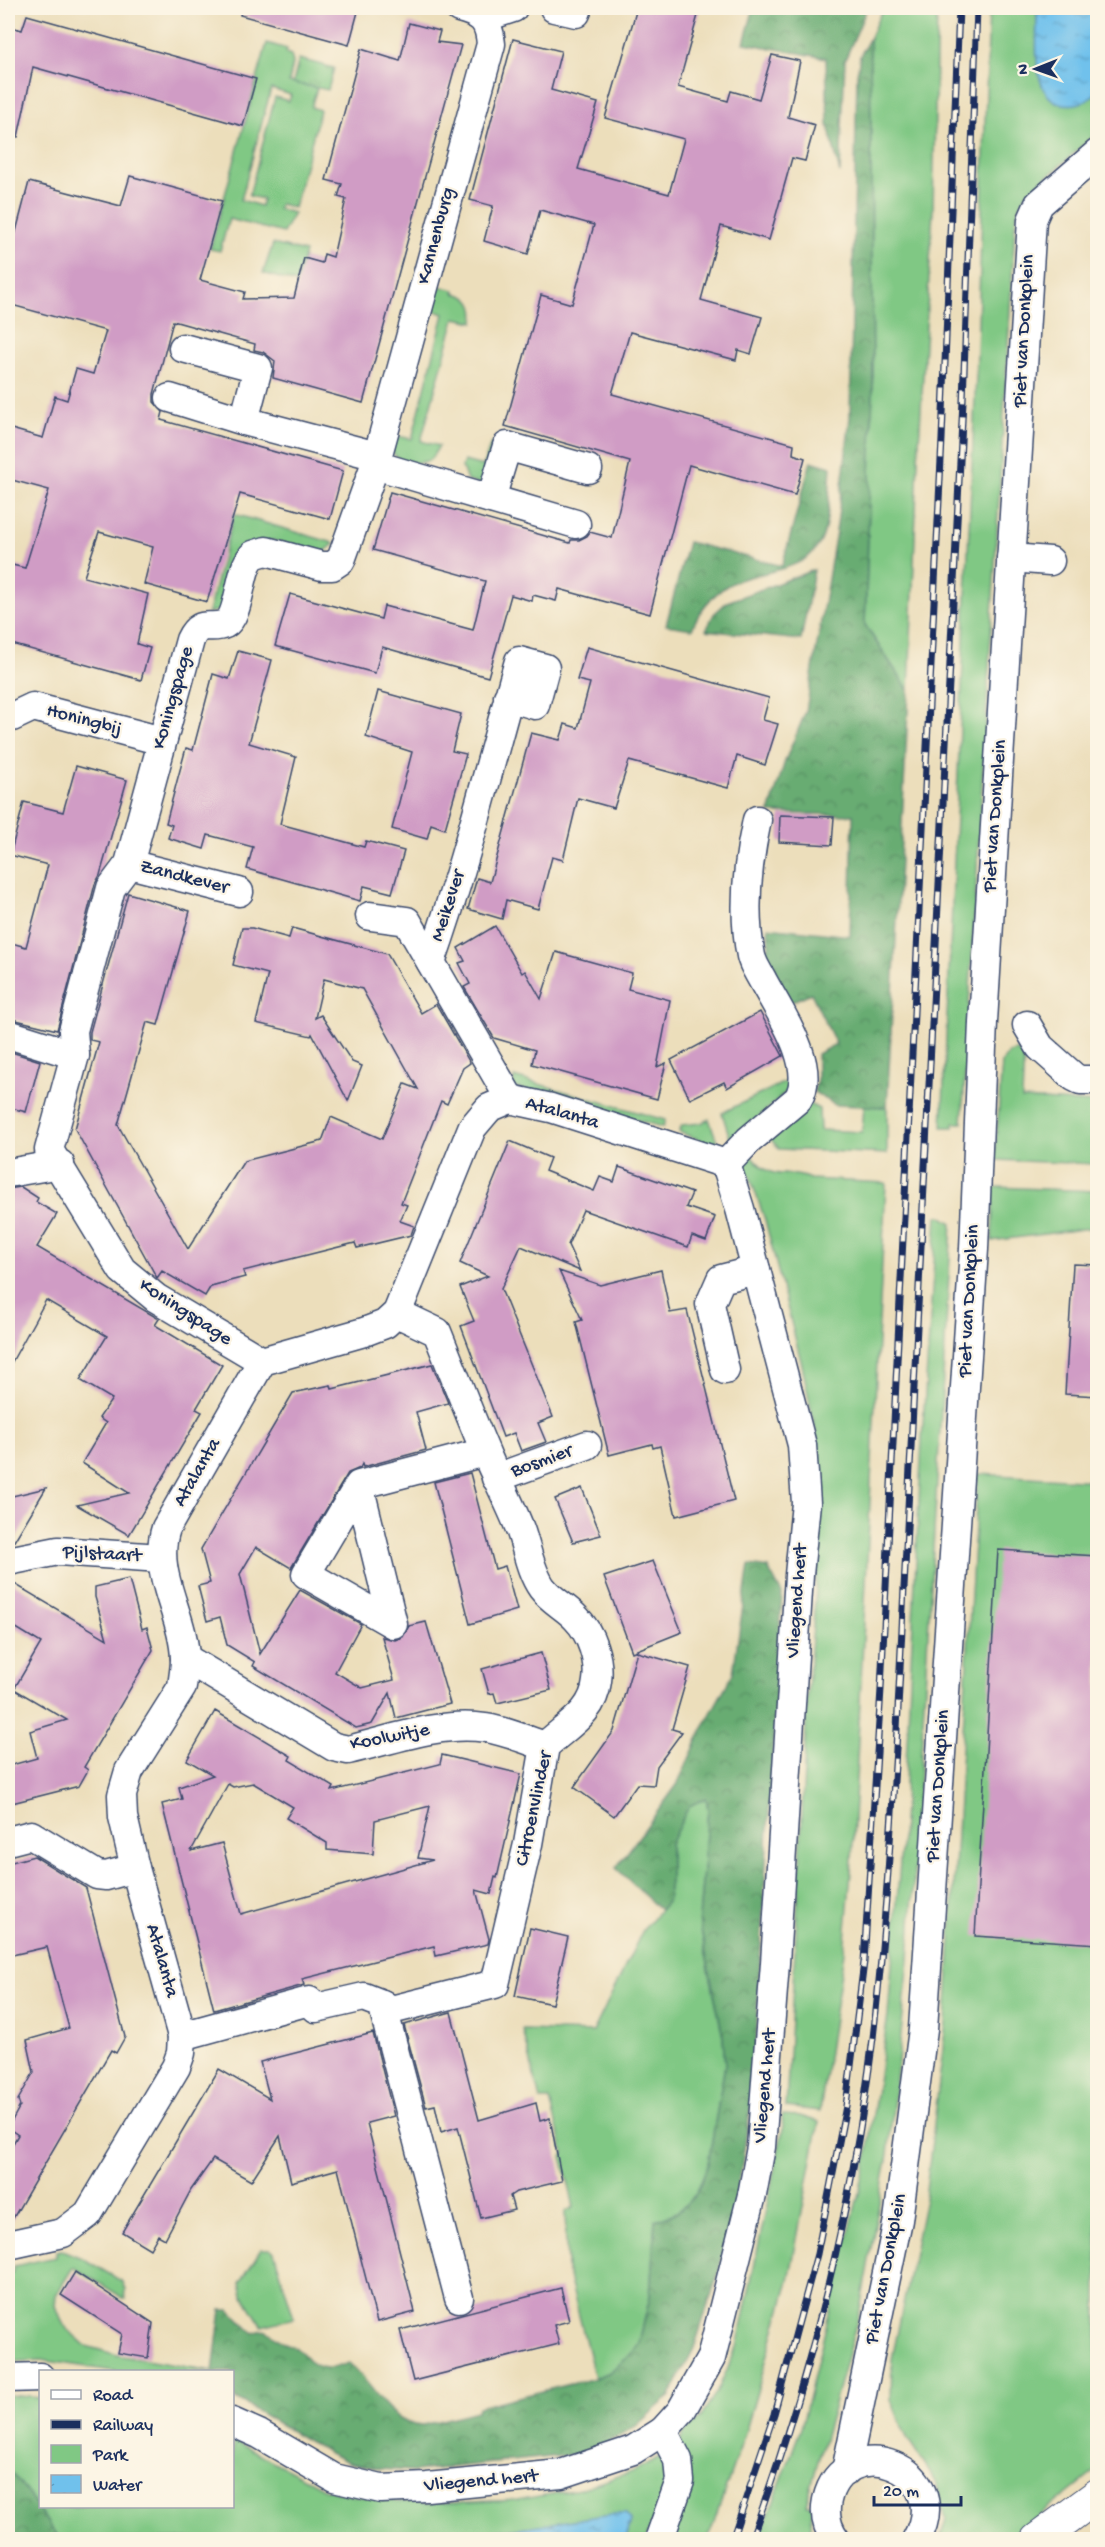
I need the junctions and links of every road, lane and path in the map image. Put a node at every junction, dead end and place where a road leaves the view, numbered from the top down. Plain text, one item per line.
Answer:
1 (513, 8) edge
2 (554, 8) edge
3 (578, 8) edge
4 (471, 13) edge
5 (1098, 153) edge
6 (183, 348) dead end
7 (170, 398) dead end
8 (244, 421) junction
9 (376, 460) junction
10 (588, 469) dead end
11 (491, 499) junction
12 (576, 524) dead end
13 (1011, 558) junction
14 (1050, 561) dead end
15 (508, 697) dead end
16 (8, 716) edge
17 (162, 741) junction
18 (757, 820) dead end
19 (129, 864) junction
20 (239, 892) dead end
21 (370, 916) dead end
22 (431, 962) junction
23 (1027, 1024) dead end
24 (8, 1034) edge
25 (75, 1054) junction
26 (1098, 1080) edge
27 (510, 1099) junction
28 (60, 1164) junction
29 (726, 1164) junction
30 (8, 1173) edge
31 (756, 1270) junction
32 (397, 1313) junction
33 (262, 1361) junction
34 (725, 1370) dead end
35 (587, 1445) dead end
36 (485, 1452) junction
37 (496, 1478) junction
38 (359, 1485) dead end
39 (160, 1558) junction
40 (8, 1561) edge
41 (185, 1658) junction
42 (545, 1746) junction
43 (8, 1841) edge
44 (135, 1868) junction
45 (382, 2004) junction
46 (182, 2036) junction
47 (8, 2245) edge
48 (459, 2298) dead end
49 (39, 2377) edge
50 (8, 2378) edge
51 (234, 2423) edge
52 (663, 2431) junction
53 (846, 2471) junction
54 (1093, 2499) edge
55 (659, 2540) edge
56 (836, 2540) edge
57 (916, 2540) edge
58 (1037, 2540) edge

1 - 4 street, Kannenburg
2 - 3 street
4 - 9 street, Kannenburg
5 - 13 street, Piet van Donkplein
6 - 8 street
7 - 8 street
8 - 9 street
9 - 11 street
9 - 17 street, Koningspage
10 - 11 street
11 - 12 street
13 - 14 street
13 - 53 street, Piet van Donkplein
15 - 22 street, Meikever
16 - 17 street, Honingbij
17 - 19 street, Koningspage
18 - 29 street
19 - 20 street, Zandkever
19 - 25 street, Koningspage
21 - 22 street
22 - 27 street, Meikever
23 - 26 street
24 - 25 street
25 - 28 street, Koningspage
27 - 29 street, Atalanta
27 - 32 street, Atalanta
28 - 30 street
28 - 33 street, Koningspage
29 - 31 street, Vliegend hert
31 - 34 street
31 - 52 street, Vliegend hert
32 - 33 street
32 - 36 street, Citroenvlinder
33 - 39 street, Atalanta
35 - 37 street, Bosmier
36 - 37 street, Citroenvlinder
36 - 38 street
37 - 42 street, Citroenvlinder
39 - 40 street, Pijlstaart
39 - 41 street, Atalanta
41 - 42 street, Koolwitje
41 - 44 street, Atalanta
42 - 45 street, Citroenvlinder
43 - 44 street
44 - 46 street, Atalanta
45 - 46 street, Citroenvlinder
45 - 48 street
46 - 47 street, Atalanta
49 - 50 street
51 - 52 street, Vliegend hert
52 - 55 street
53 - 56 street, Piet van Donkplein
53 - 57 street
54 - 58 main road

